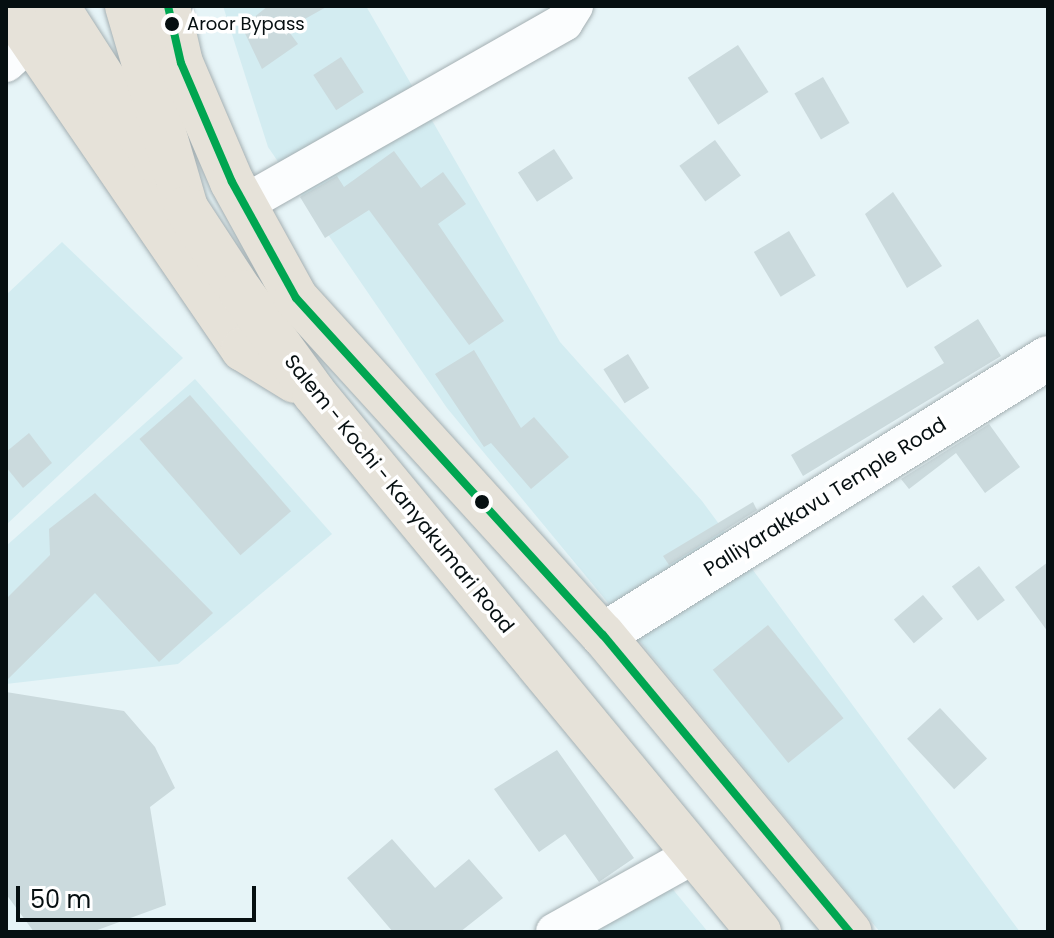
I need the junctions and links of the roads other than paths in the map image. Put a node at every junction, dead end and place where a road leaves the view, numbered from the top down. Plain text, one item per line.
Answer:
1 (127, 6) edge
2 (168, 6) edge
3 (574, 6) edge
4 (26, 29) edge
5 (244, 204) junction
6 (186, 208) junction
7 (1048, 358) edge
8 (314, 393) junction
9 (603, 635) junction
10 (695, 854) junction
11 (555, 932) edge
12 (759, 932) edge
13 (850, 932) edge

1 - 6 highway, Salem - Kochi - Kanyakumari Road
2 - 5 highway
3 - 5 street
4 - 6 highway
4 - 8 highway
5 - 9 highway
6 - 8 highway, Salem - Kochi - Kanyakumari Road
7 - 9 street, Palliyarakkavu Temple Road
8 - 10 highway, Salem - Kochi - Kanyakumari Road
9 - 13 highway
10 - 11 street
10 - 12 highway, Salem - Kochi - Kanyakumari Road

